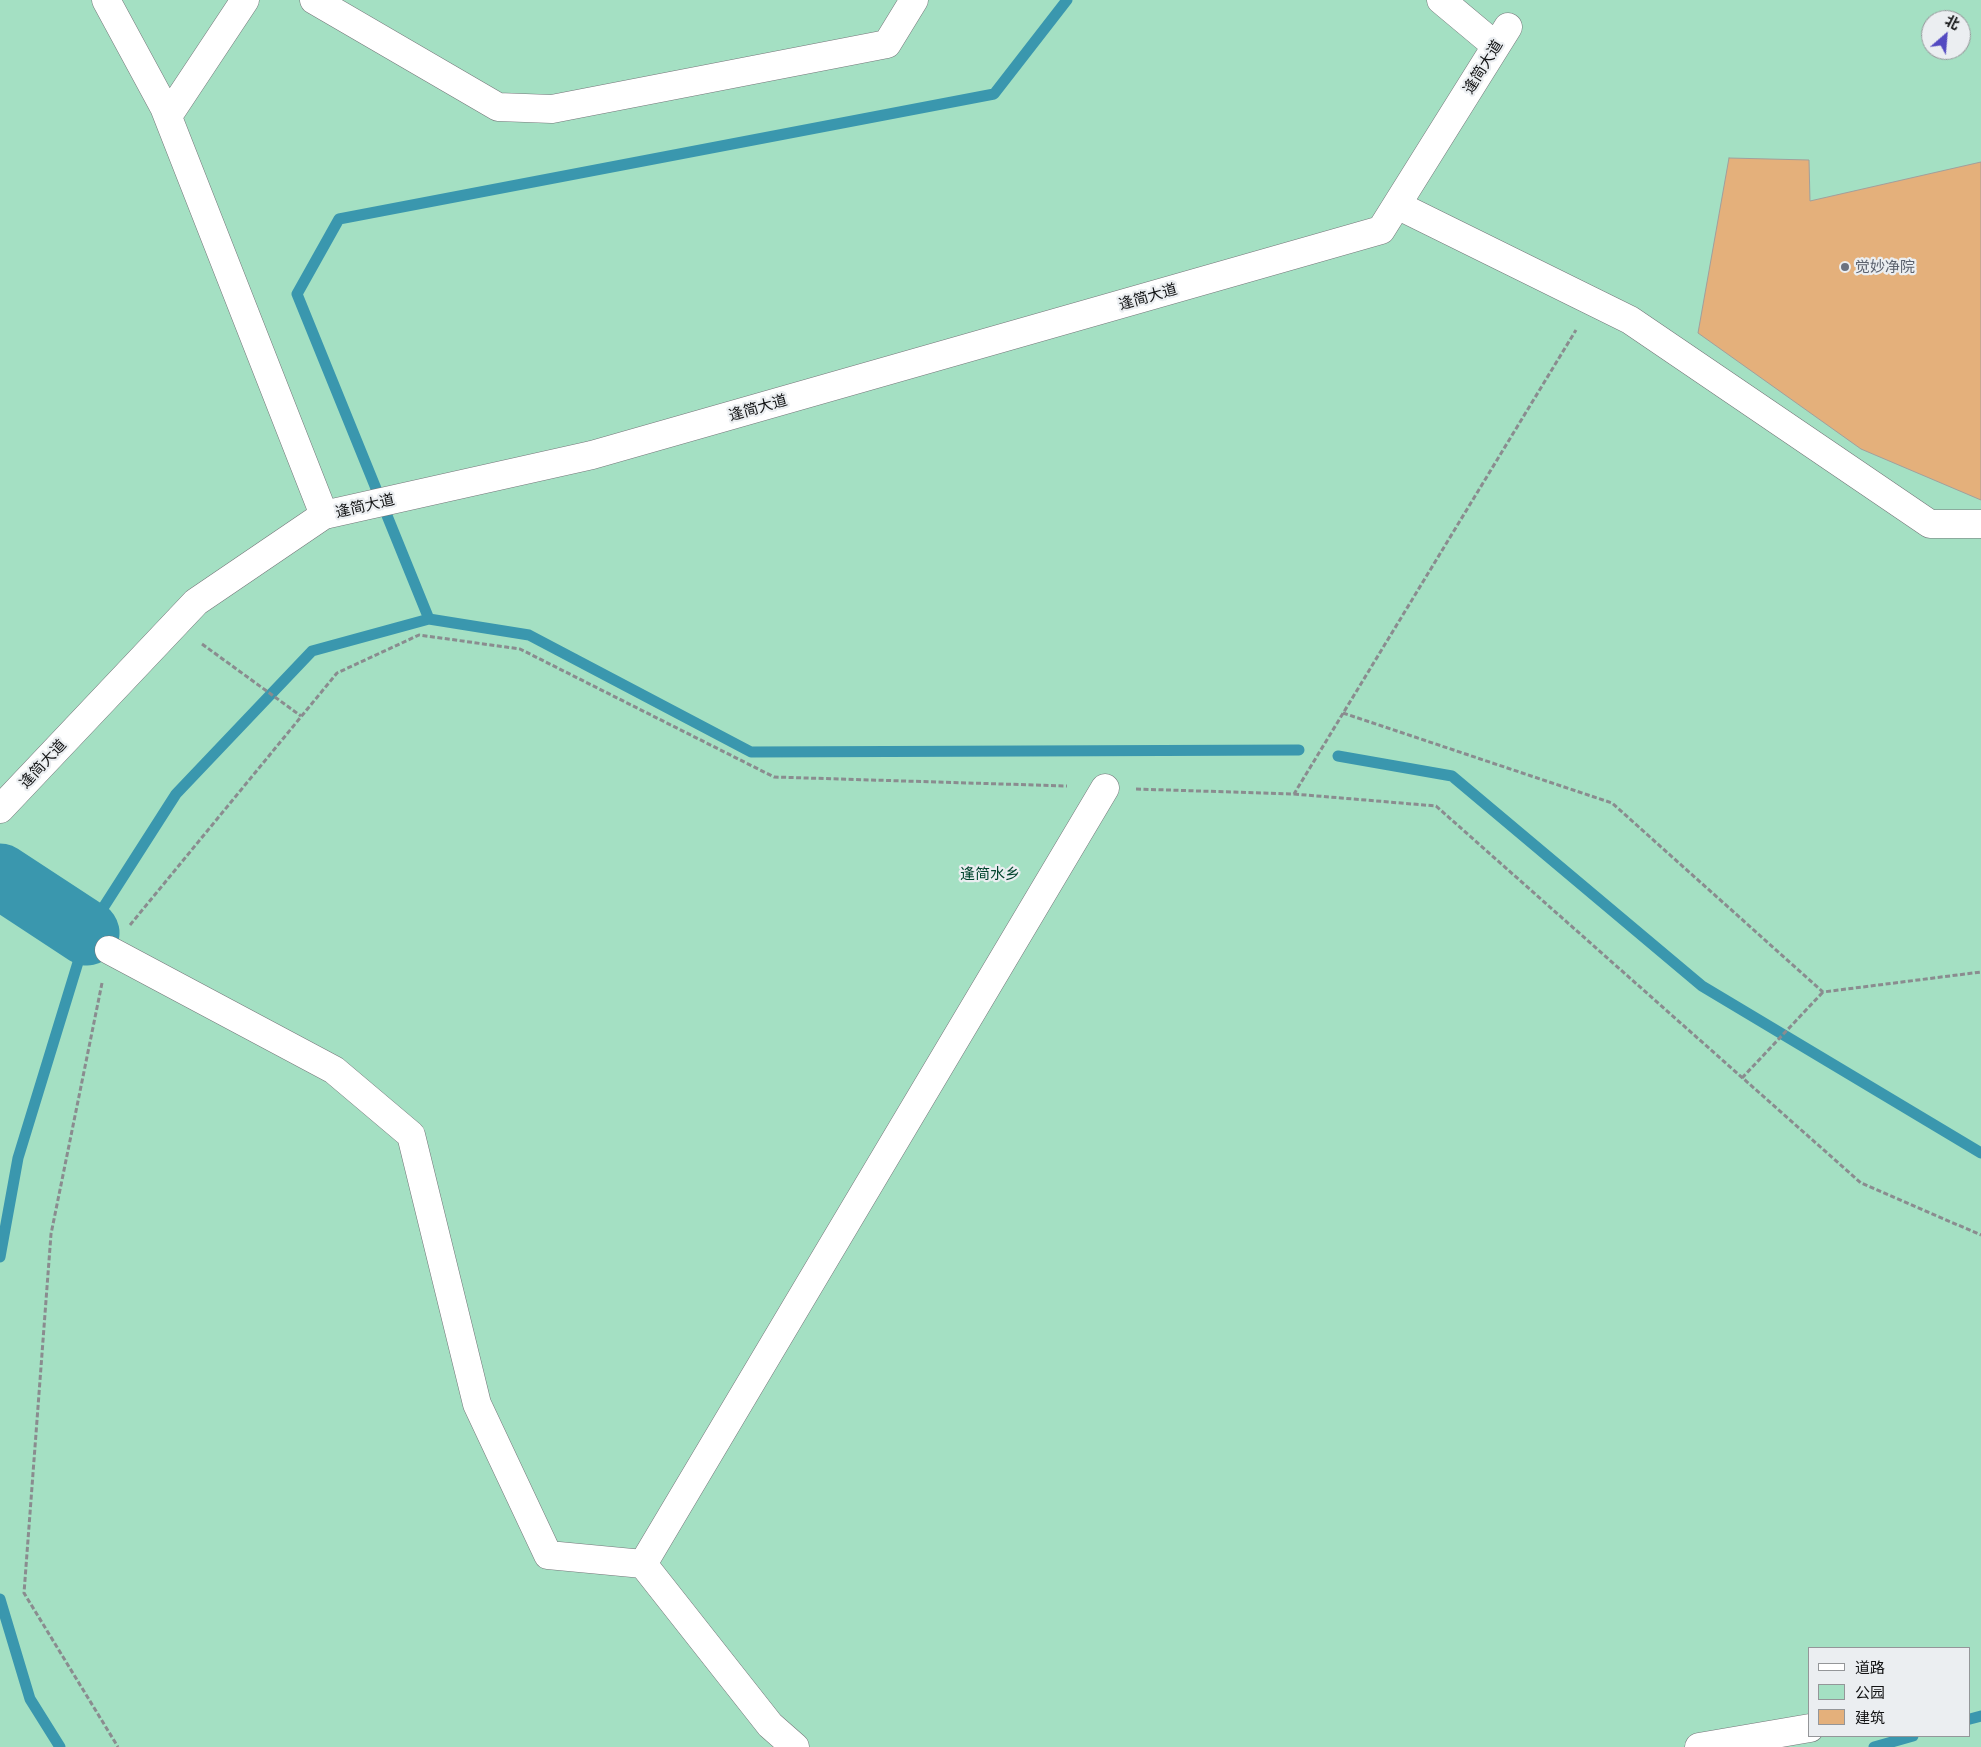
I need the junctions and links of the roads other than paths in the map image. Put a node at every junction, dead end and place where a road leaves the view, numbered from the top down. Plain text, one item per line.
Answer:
1 (106, 0) edge
2 (245, 0) edge
3 (314, 0) edge
4 (914, 0) edge
5 (1441, 0) edge
6 (168, 116) junction
7 (1397, 204) junction
8 (324, 515) junction
9 (1981, 524) edge
10 (1104, 788) road end
11 (0, 809) edge
12 (109, 950) road end
13 (643, 1564) junction
14 (1808, 1728) edge
15 (795, 1747) edge
16 (1699, 1747) edge

1 - 6 street
2 - 6 street
3 - 4 street
5 - 7 street, 逢简大道
6 - 8 street
7 - 8 street, 逢简大道
7 - 9 street
8 - 11 street, 逢简大道
10 - 13 street
12 - 13 street
13 - 15 street
14 - 16 street

